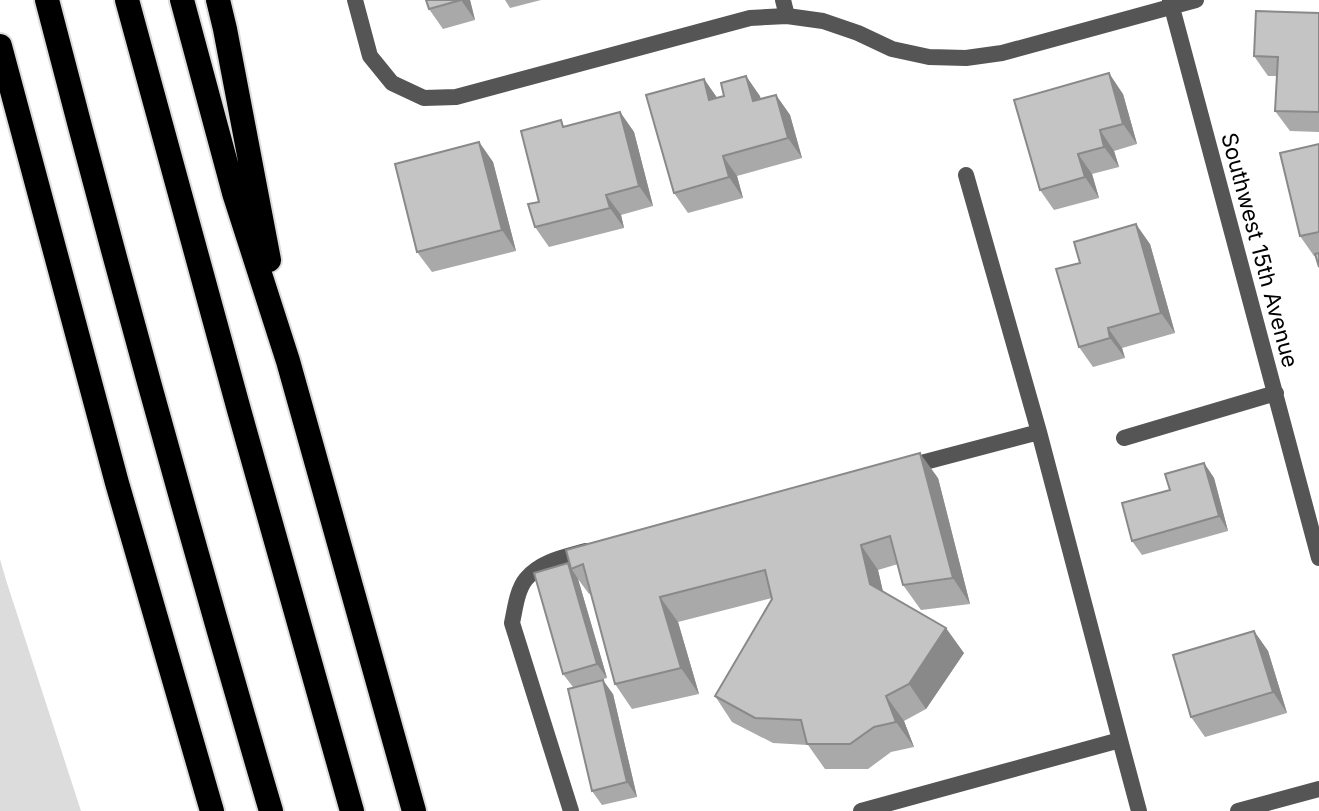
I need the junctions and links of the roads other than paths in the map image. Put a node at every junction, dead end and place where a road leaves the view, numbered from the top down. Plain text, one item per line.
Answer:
1 (47, 0) edge
2 (127, 0) edge
3 (182, 0) edge
4 (218, 0) edge
5 (355, 0) edge
6 (1196, 0) edge
7 (1171, 3) edge
8 (785, 8) edge
9 (0, 46) edge
10 (966, 175) dead end
11 (288, 361) junction
12 (1276, 393) junction
13 (1039, 432) junction
14 (1124, 438) dead end
15 (886, 472) edge
16 (596, 548) edge
17 (1319, 558) edge
18 (1120, 740) junction
19 (1319, 789) edge
20 (212, 811) edge
21 (271, 811) edge
22 (352, 811) edge
23 (414, 811) edge
24 (571, 811) edge
25 (861, 811) edge
26 (1139, 811) edge
27 (1238, 811) edge

1 - 21 highway
2 - 22 highway
3 - 11 highway
4 - 11 highway
5 - 8 street
6 - 7 street
7 - 8 street
7 - 12 street, Southwest 15th Avenue
9 - 20 highway
10 - 13 street
11 - 23 highway
12 - 14 street
12 - 17 street, Southwest 15th Avenue
13 - 15 street
13 - 18 street
16 - 24 street
18 - 25 street
18 - 26 street
19 - 27 street

